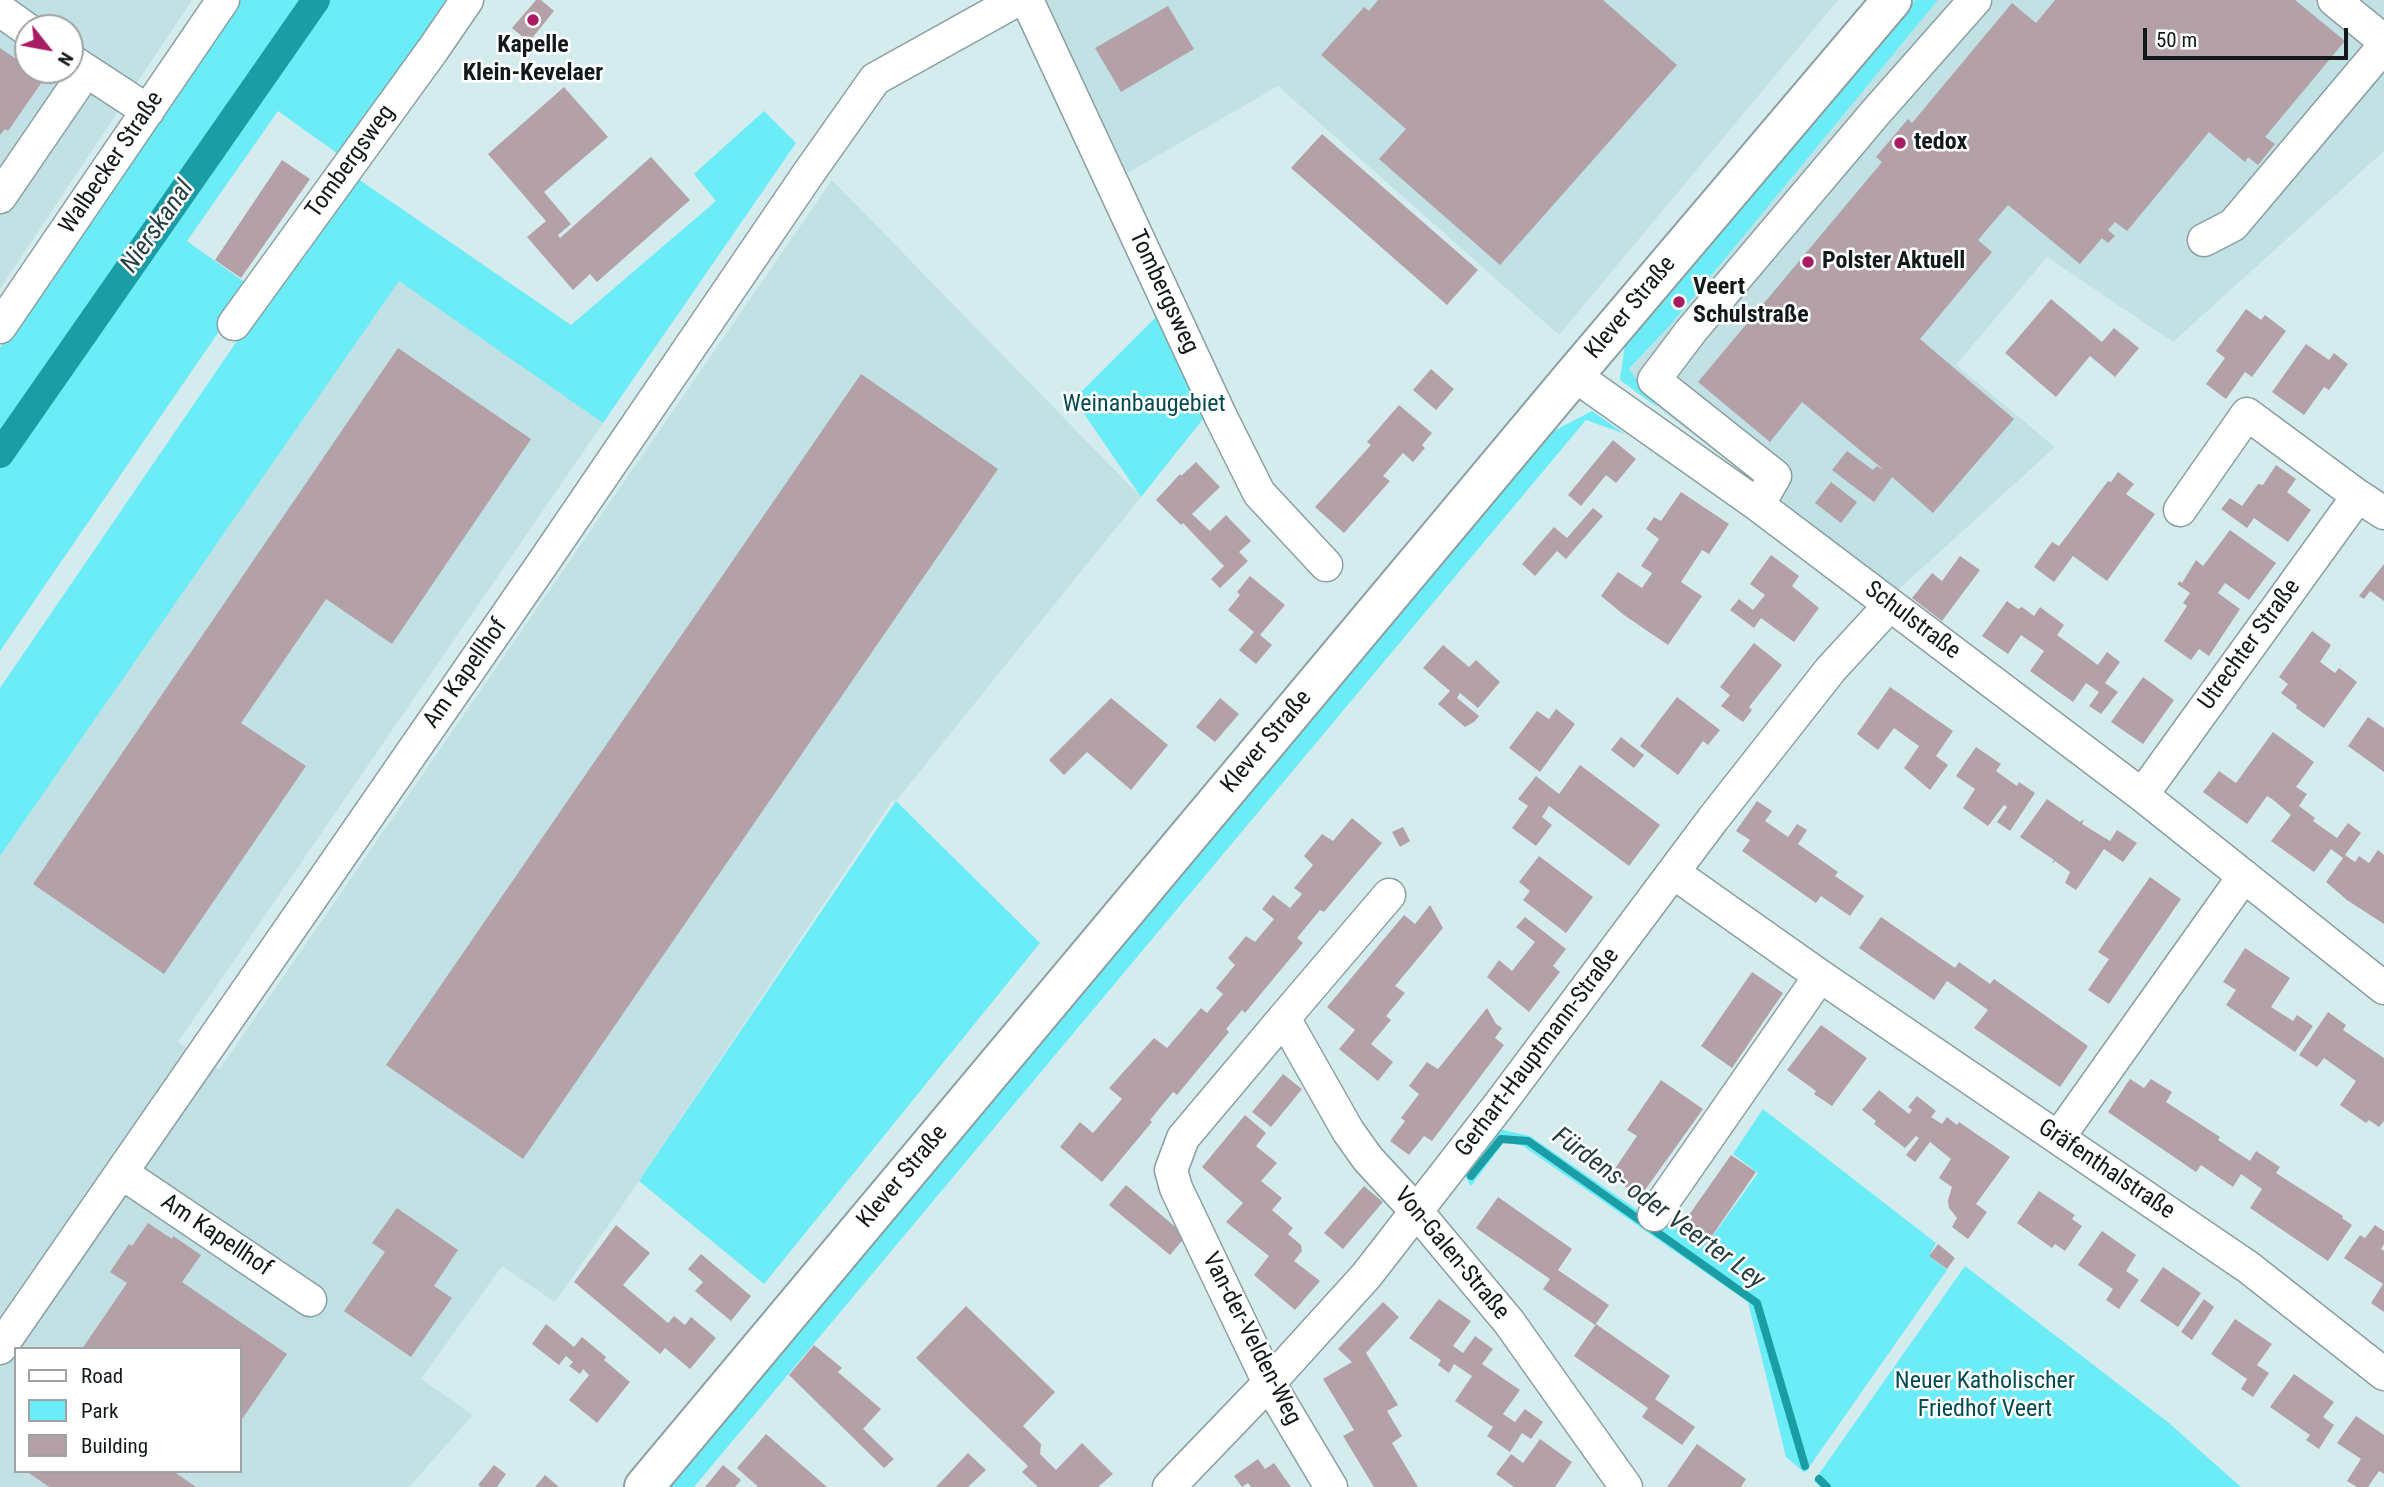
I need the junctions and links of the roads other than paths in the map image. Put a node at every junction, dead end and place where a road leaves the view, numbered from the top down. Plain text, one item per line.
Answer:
1 (223, 0) edge
2 (467, 0) edge
3 (1017, 0) edge
4 (1027, 0) edge
5 (1892, 0) edge
6 (1975, 0) edge
7 (2334, 0) edge
8 (2384, 44) edge
9 (84, 69) edge
10 (67, 84) edge
11 (148, 111) junction
12 (0, 197) edge
13 (2204, 240) dead end
14 (234, 324) dead end
15 (0, 327) edge
16 (1574, 375) junction
17 (2357, 496) junction
18 (1758, 505) junction
19 (2180, 510) dead end
20 (2384, 513) edge
21 (1326, 565) dead end
22 (1890, 605) junction
23 (2142, 795) junction
24 (1674, 873) junction
25 (2244, 876) junction
26 (1389, 894) dead end
27 (1820, 976) junction
28 (2384, 988) edge
29 (1284, 1018) junction
30 (2058, 1138) junction
31 (122, 1173) junction
32 (1417, 1212) junction
33 (1654, 1216) dead end
34 (310, 1300) dead end
35 (0, 1348) edge
36 (2384, 1374) edge
37 (1269, 1382) junction
38 (644, 1487) edge
39 (1169, 1487) edge
40 (1331, 1487) edge
41 (1626, 1487) edge

1 - 11 street, Walbecker Straße
2 - 14 street, Tombergsweg
3 - 31 street, Am Kapellhof
4 - 21 street, Tombergsweg
5 - 16 main road, Klever Straße
6 - 18 street
7 - 8 street
8 - 13 street
9 - 11 street
10 - 12 street
11 - 15 street, Walbecker Straße
16 - 18 street, Schulstraße
16 - 38 main road, Klever Straße
17 - 19 street
17 - 20 street
17 - 23 street, Utrechter Straße
18 - 22 street, Schulstraße
22 - 23 street, Schulstraße
22 - 24 street, Gerhart-Hauptmann-Straße
23 - 25 street, Schulstraße
24 - 27 street, Gräfenthalstraße
24 - 32 street, Gerhart-Hauptmann-Straße
25 - 28 street, Schulstraße
25 - 30 street
26 - 29 street
27 - 30 street, Gräfenthalstraße
27 - 33 street
29 - 32 street, Von-Galen-Straße
29 - 37 street, Van-der-Velden-Weg
30 - 36 street, Gräfenthalstraße
31 - 34 street, Am Kapellhof
31 - 35 street, Am Kapellhof
32 - 37 street, Gerhart-Hauptmann-Straße
32 - 41 street, Von-Galen-Straße
37 - 39 street, Gerhart-Hauptmann-Straße
37 - 40 street, Van-der-Velden-Weg

